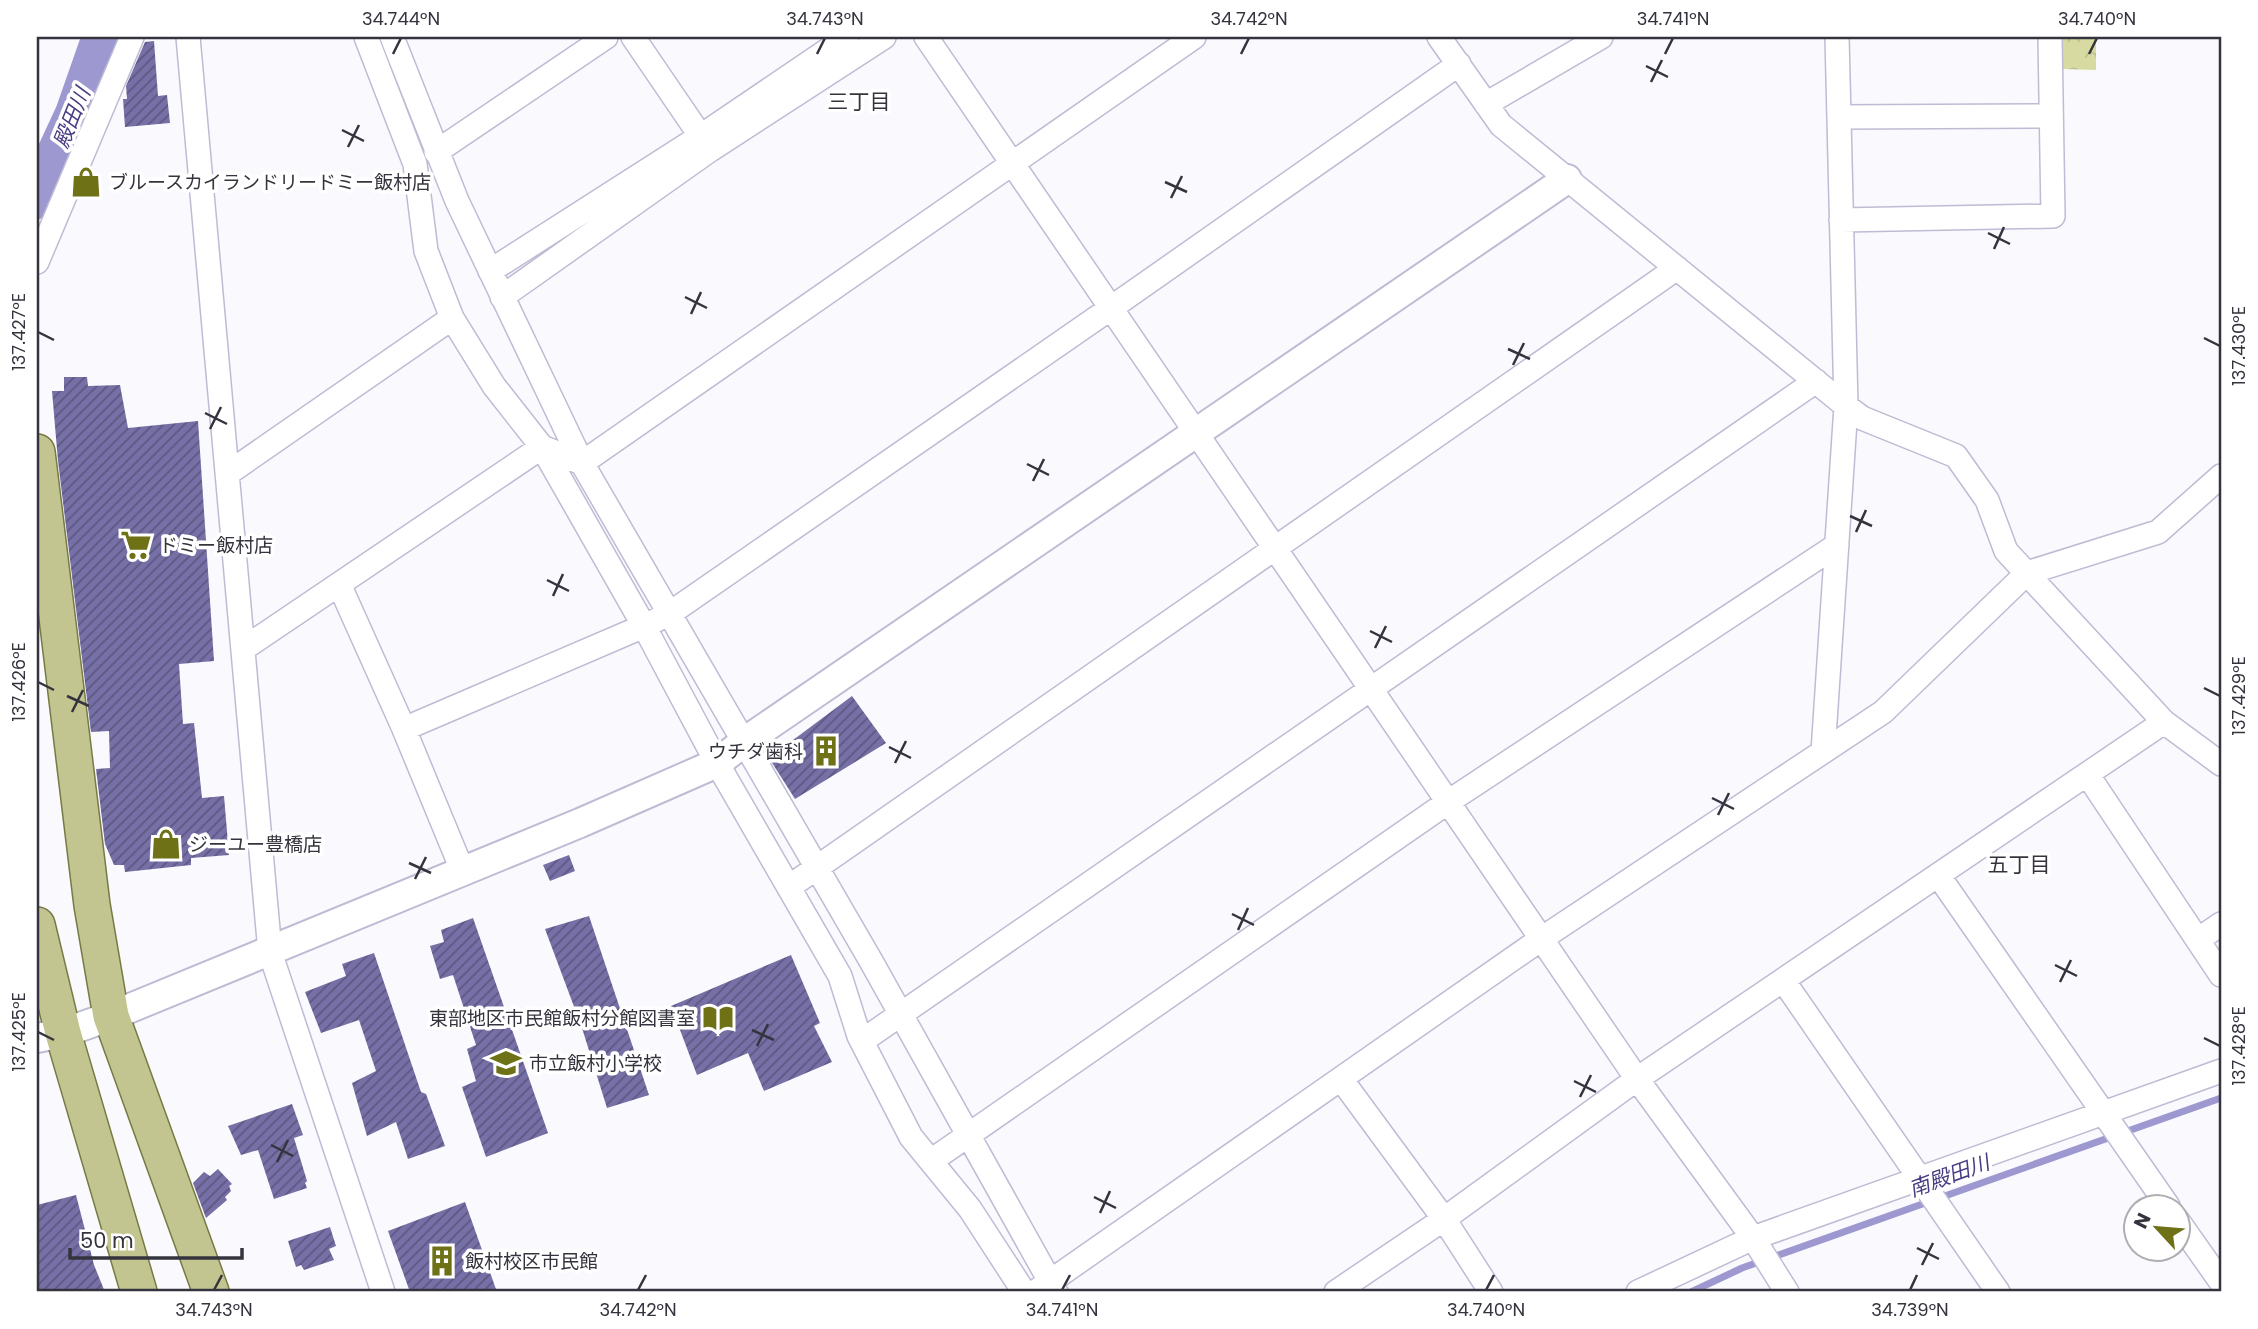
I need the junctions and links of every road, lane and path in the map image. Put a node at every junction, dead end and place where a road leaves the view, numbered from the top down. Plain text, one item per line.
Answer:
1 (132, 37) edge
2 (188, 37) edge
3 (366, 37) edge
4 (392, 37) edge
5 (606, 37) edge
6 (633, 37) edge
7 (847, 37) edge
8 (884, 37) edge
9 (926, 37) edge
10 (1194, 37) edge
11 (1439, 37) edge
12 (1601, 37) edge
13 (1837, 37) edge
14 (2050, 37) edge
15 (1459, 64) junction
16 (1486, 104) junction
17 (2051, 116) junction
18 (1839, 117) junction
19 (706, 143) junction
20 (436, 152) junction
21 (1012, 162) junction
22 (1567, 179) junction
23 (1841, 220) junction
24 (37, 262) edge
25 (1677, 268) junction
26 (490, 271) junction
27 (502, 297) junction
28 (1111, 308) junction
29 (452, 318) junction
30 (1816, 381) junction
31 (1846, 405) junction
32 (1197, 433) junction
33 (542, 447) junction
34 (37, 452) edge
35 (582, 463) junction
36 (227, 474) junction
37 (2221, 475) edge
38 (1837, 545) junction
39 (1275, 548) junction
40 (2027, 573) junction
41 (339, 584) junction
42 (669, 614) junction
43 (644, 626) junction
44 (243, 649) junction
45 (1370, 688) junction
46 (2164, 722) junction
47 (404, 729) junction
48 (744, 742) junction
49 (1823, 752) junction
50 (2219, 760) edge
51 (717, 763) junction
52 (2087, 774) junction
53 (1448, 802) junction
54 (816, 867) junction
55 (463, 872) junction
56 (1938, 875) junction
57 (789, 887) junction
58 (2221, 924) edge
59 (37, 925) edge
60 (1541, 939) junction
61 (2199, 939) junction
62 (270, 952) junction
63 (2221, 975) edge
64 (1783, 980) junction
65 (900, 1014) junction
66 (111, 1016) junction
67 (50, 1035) edge
68 (862, 1041) junction
69 (2221, 1071) edge
70 (1341, 1079) junction
71 (1637, 1079) junction
72 (2112, 1128) junction
73 (969, 1135) junction
74 (931, 1161) junction
75 (1923, 1184) junction
76 (2158, 1192) edge
77 (1444, 1219) junction
78 (2192, 1241) edge
79 (1756, 1243) junction
80 (2221, 1282) edge
81 (1047, 1289) edge
82 (139, 1292) edge
83 (211, 1292) edge
84 (383, 1292) edge
85 (1024, 1292) edge
86 (1336, 1292) edge
87 (1491, 1292) edge
88 (1638, 1292) edge
89 (1787, 1292) edge
90 (1998, 1292) edge

1 - 24 street
2 - 36 street
3 - 29 street
4 - 20 street
5 - 20 street
6 - 19 street
7 - 19 street
8 - 19 street
9 - 21 street
10 - 21 street
11 - 15 street
12 - 16 street
13 - 18 street
14 - 17 street
15 - 16 street
15 - 28 street
16 - 22 street
17 - 18 street
17 - 23 street
18 - 23 street
19 - 26 street
19 - 27 street
20 - 26 street
21 - 28 street
21 - 35 street
22 - 25 street
22 - 32 street
23 - 31 street
25 - 30 street
25 - 39 street
26 - 27 street
27 - 35 street
28 - 32 street
28 - 42 street
29 - 33 street
29 - 36 street
30 - 31 street
30 - 45 street
31 - 38 street
31 - 40 street
32 - 39 street
32 - 48 street
33 - 35 street
33 - 41 street
33 - 43 street
34 - 66 main road
35 - 42 street
36 - 44 street
37 - 40 street
38 - 49 street
38 - 53 street
39 - 45 street
39 - 54 street
40 - 46 street
40 - 49 street
41 - 44 street
41 - 47 street
42 - 43 street
42 - 48 street
43 - 47 street
43 - 51 street
44 - 62 street
45 - 53 street
45 - 65 street
46 - 50 street
46 - 52 street
47 - 55 street
48 - 51 street
48 - 54 street
49 - 60 street
51 - 55 street
51 - 57 street
52 - 56 street
52 - 61 street
53 - 60 street
53 - 73 street
54 - 57 street
54 - 65 street
55 - 62 street
56 - 64 street
56 - 72 street
57 - 68 street
58 - 61 street
59 - 67 main road
60 - 70 street
60 - 71 street
61 - 63 street
62 - 66 street
62 - 84 street
64 - 71 street
64 - 75 street
65 - 68 street
65 - 73 street
66 - 67 street
66 - 83 main road
67 - 82 main road
68 - 74 street
69 - 72 street
70 - 77 street
70 - 81 street
71 - 77 street
71 - 79 street
72 - 75 street
72 - 76 street
73 - 74 street
73 - 81 street
74 - 85 street
75 - 79 street
75 - 90 street
77 - 86 street
77 - 87 street
78 - 80 street
79 - 88 street
79 - 89 street

